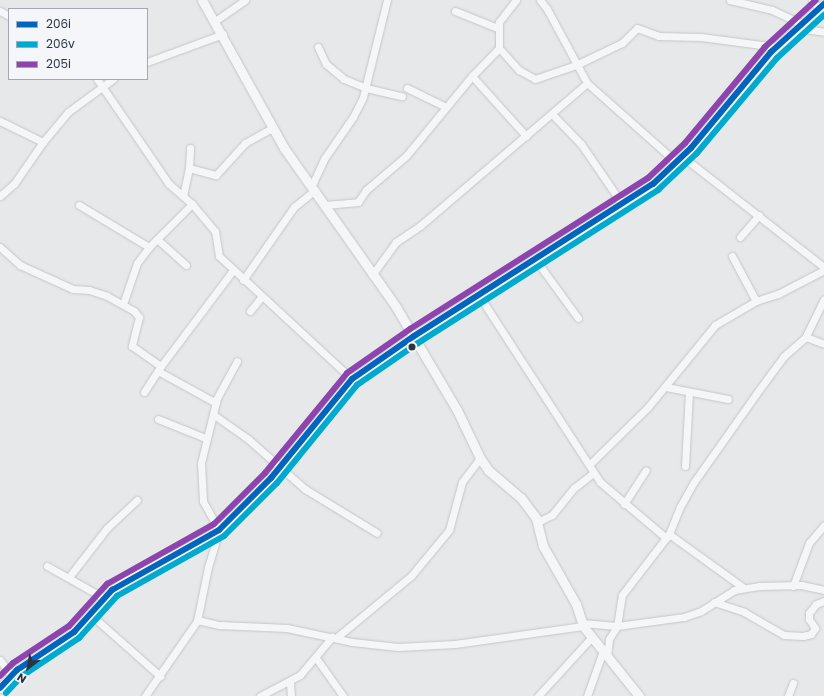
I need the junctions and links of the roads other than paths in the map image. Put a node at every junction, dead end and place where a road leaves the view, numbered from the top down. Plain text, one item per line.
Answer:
1 (202, 0) edge
2 (244, 0) edge
3 (387, 0) edge
4 (516, 0) edge
5 (540, 0) edge
6 (730, 0) edge
7 (812, 0) edge
8 (821, 7) edge
9 (455, 10) dead end
10 (215, 21) junction
11 (800, 26) junction
12 (498, 28) junction
13 (824, 32) edge
14 (223, 34) junction
15 (318, 47) dead end
16 (776, 47) junction
17 (499, 48) junction
18 (148, 62) edge
19 (576, 65) junction
20 (472, 76) junction
21 (97, 80) edge
22 (112, 80) edge
23 (587, 83) junction
24 (102, 88) junction
25 (366, 88) junction
26 (407, 88) dead end
27 (402, 96) dead end
28 (446, 107) junction
29 (552, 114) junction
30 (0, 121) edge
31 (272, 128) junction
32 (526, 136) junction
33 (43, 142) junction
34 (190, 148) dead end
35 (680, 160) junction
36 (189, 168) junction
37 (313, 187) junction
38 (2, 192) edge
39 (183, 196) junction
40 (192, 204) junction
41 (79, 205) dead end
42 (623, 205) junction
43 (325, 206) junction
44 (759, 215) junction
45 (740, 237) dead end
46 (157, 239) junction
47 (0, 247) edge
48 (148, 248) junction
49 (732, 256) dead end
50 (535, 259) junction
51 (186, 265) dead end
52 (824, 267) edge
53 (233, 270) junction
54 (824, 270) edge
55 (372, 275) junction
56 (243, 280) junction
57 (478, 294) junction
58 (262, 296) junction
59 (824, 299) edge
60 (756, 301) junction
61 (123, 304) junction
62 (250, 311) dead end
63 (578, 318) dead end
64 (414, 336) junction
65 (806, 337) junction
66 (824, 344) edge
67 (236, 361) dead end
68 (159, 368) junction
69 (352, 379) junction
70 (666, 387) junction
71 (144, 392) dead end
72 (690, 393) junction
73 (728, 399) dead end
74 (216, 403) junction
75 (214, 415) junction
76 (158, 419) dead end
77 (205, 438) junction
78 (480, 458) junction
79 (590, 464) junction
80 (685, 466) dead end
81 (280, 468) junction
82 (646, 470) dead end
83 (593, 473) junction
84 (137, 500) dead end
85 (624, 504) junction
86 (538, 522) junction
87 (824, 525) edge
88 (219, 530) junction
89 (377, 533) dead end
90 (668, 536) junction
91 (47, 566) dead end
92 (69, 577) junction
93 (793, 586) junction
94 (744, 588) junction
95 (820, 589) edge
96 (104, 598) junction
97 (824, 600) edge
98 (714, 602) junction
99 (90, 614) junction
100 (197, 620) junction
101 (583, 624) junction
102 (617, 626) junction
103 (334, 638) junction
104 (591, 638) junction
105 (605, 654) junction
106 (316, 658) junction
107 (0, 660) edge
108 (12, 675) junction
109 (160, 676) junction
110 (290, 682) junction
111 (793, 683) dead end
112 (0, 688) edge
113 (145, 696) edge
114 (260, 696) edge
115 (291, 696) edge
116 (343, 696) edge
117 (538, 696) edge
118 (587, 696) edge
119 (639, 696) edge
120 (788, 696) edge

1 - 10 street
2 - 10 street
3 - 25 street
4 - 12 street
5 - 19 street
6 - 11 street
7 - 8 street
8 - 11 street
9 - 12 street
10 - 14 street
11 - 13 street
11 - 16 street
12 - 17 street
14 - 18 street
14 - 31 street
15 - 25 street
16 - 19 street
16 - 35 street
17 - 19 street
17 - 20 street
19 - 23 street
20 - 28 street
20 - 32 street
21 - 24 street
22 - 24 street
23 - 29 street
23 - 35 street
24 - 33 street
24 - 39 street
25 - 27 street
25 - 37 street
26 - 28 street
28 - 43 street
29 - 32 street
29 - 42 street
30 - 33 street
31 - 36 street
31 - 37 street
32 - 55 street
33 - 38 street
34 - 36 street
35 - 42 street
35 - 44 street
36 - 39 street
37 - 43 street
37 - 56 street
39 - 40 street
40 - 46 street
40 - 53 street
41 - 48 street
42 - 50 street
43 - 55 street
44 - 45 street
44 - 52 street
46 - 48 street
46 - 51 street
47 - 61 street
48 - 61 street
49 - 60 street
50 - 57 street
50 - 63 street
53 - 56 street
53 - 68 street
54 - 60 street
55 - 64 street
56 - 58 street
57 - 64 street
57 - 79 street
58 - 62 street
58 - 69 street
59 - 65 street
60 - 70 street
61 - 68 street
64 - 69 street
64 - 78 street
65 - 66 street
65 - 90 street
67 - 74 street
68 - 71 street
68 - 74 street
69 - 81 street
70 - 72 street
70 - 79 street
72 - 73 street
72 - 80 street
74 - 75 street
75 - 77 street
75 - 81 street
76 - 77 street
77 - 88 street
78 - 86 street
78 - 103 street
79 - 83 street
81 - 88 street
81 - 89 street
82 - 85 street
83 - 85 street
83 - 86 street
84 - 92 street
85 - 90 street
86 - 101 street
87 - 93 street
88 - 96 street
88 - 100 street
90 - 94 street
90 - 102 street
91 - 92 street
92 - 96 street
93 - 94 street
93 - 95 street
94 - 98 street
95 - 97 street
96 - 99 street
97 - 98 street
98 - 102 street
99 - 108 street
99 - 109 street
100 - 103 street
100 - 109 street
101 - 102 street
101 - 103 street
101 - 104 street
102 - 105 street
103 - 106 street
104 - 105 street
104 - 117 street
105 - 118 street
105 - 119 street
106 - 110 street
106 - 116 street
107 - 108 street
108 - 112 street
109 - 113 street
110 - 114 street
110 - 115 street
111 - 120 street

